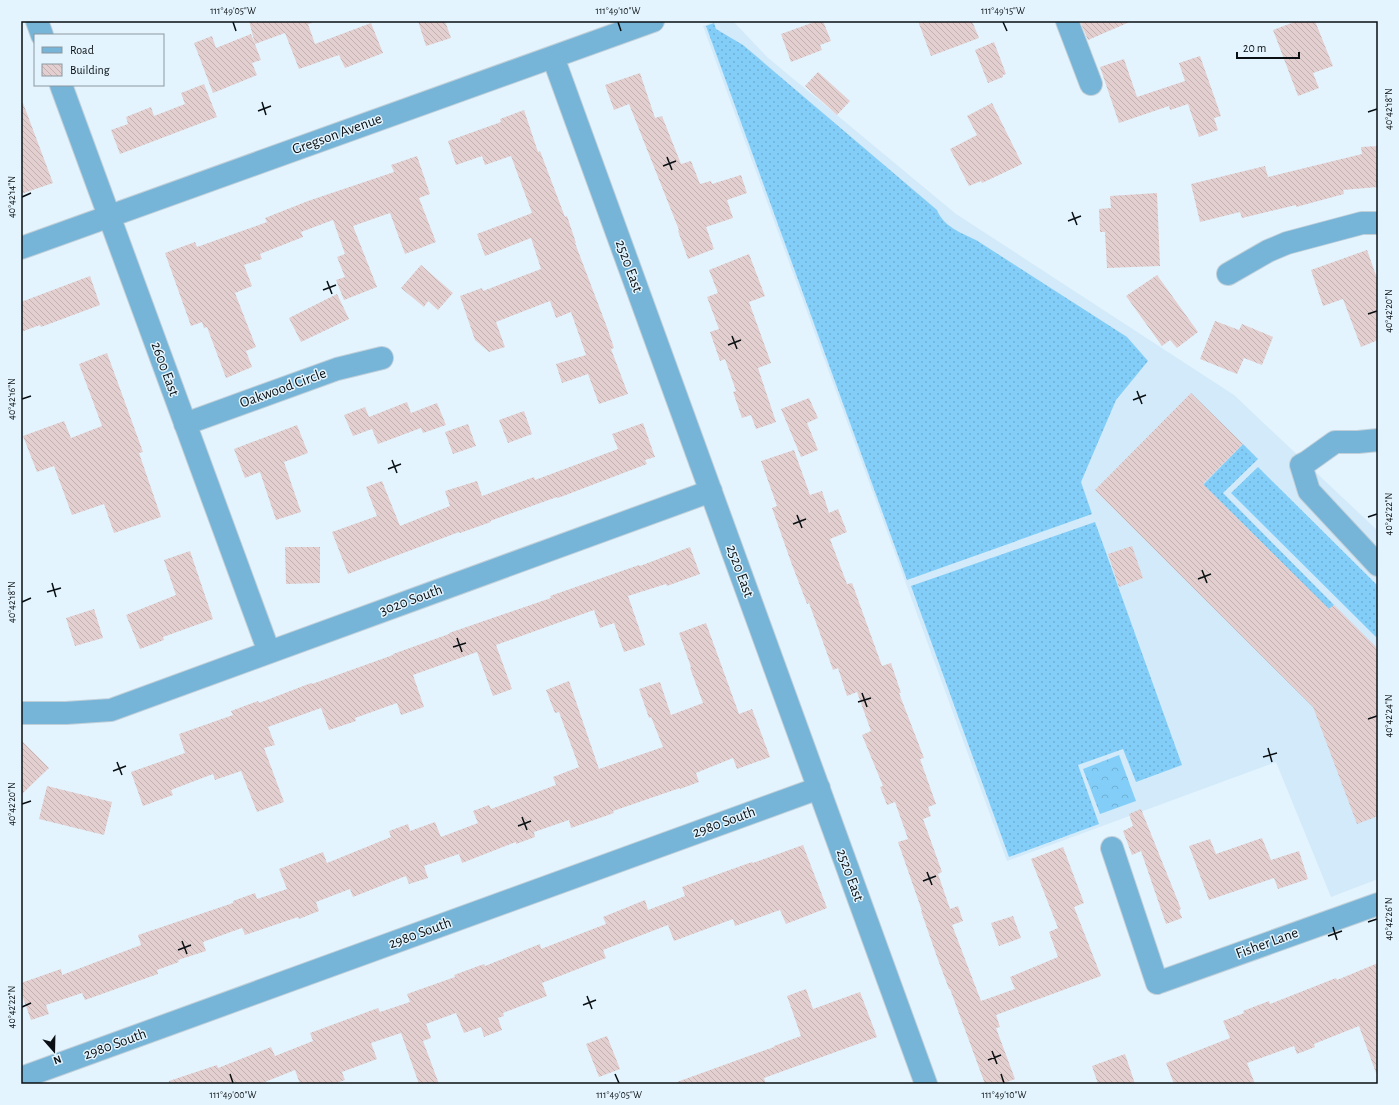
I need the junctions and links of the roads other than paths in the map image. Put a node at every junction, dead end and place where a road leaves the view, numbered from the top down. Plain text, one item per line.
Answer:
1 (37, 21) edge
2 (653, 21) edge
3 (1067, 21) edge
4 (42, 34) edge
5 (553, 57) junction
6 (1091, 84) dead end
7 (60, 86) edge
8 (109, 216) junction
9 (1378, 223) edge
10 (21, 248) edge
11 (1228, 274) dead end
12 (382, 358) dead end
13 (185, 424) junction
14 (1378, 440) edge
15 (711, 491) junction
16 (1378, 565) edge
17 (269, 652) junction
18 (21, 713) edge
19 (818, 788) junction
20 (1112, 848) dead end
21 (1378, 904) edge
22 (21, 1078) edge
23 (925, 1084) edge

1 - 4 street
2 - 5 street, Gregson Avenue
3 - 6 street
5 - 8 street, Gregson Avenue
5 - 15 street, 2520 East
7 - 8 street, 2600 East
8 - 10 street, Gregson Avenue
8 - 13 street, 2600 East
9 - 11 street
12 - 13 street, Oakwood Circle
13 - 17 street, 2600 East
14 - 16 street
15 - 17 street, 3020 South
15 - 19 street, 2520 East
17 - 18 street, 3020 South
19 - 22 street, 2980 South
19 - 23 street, 2520 East
20 - 21 street, Fisher Lane

